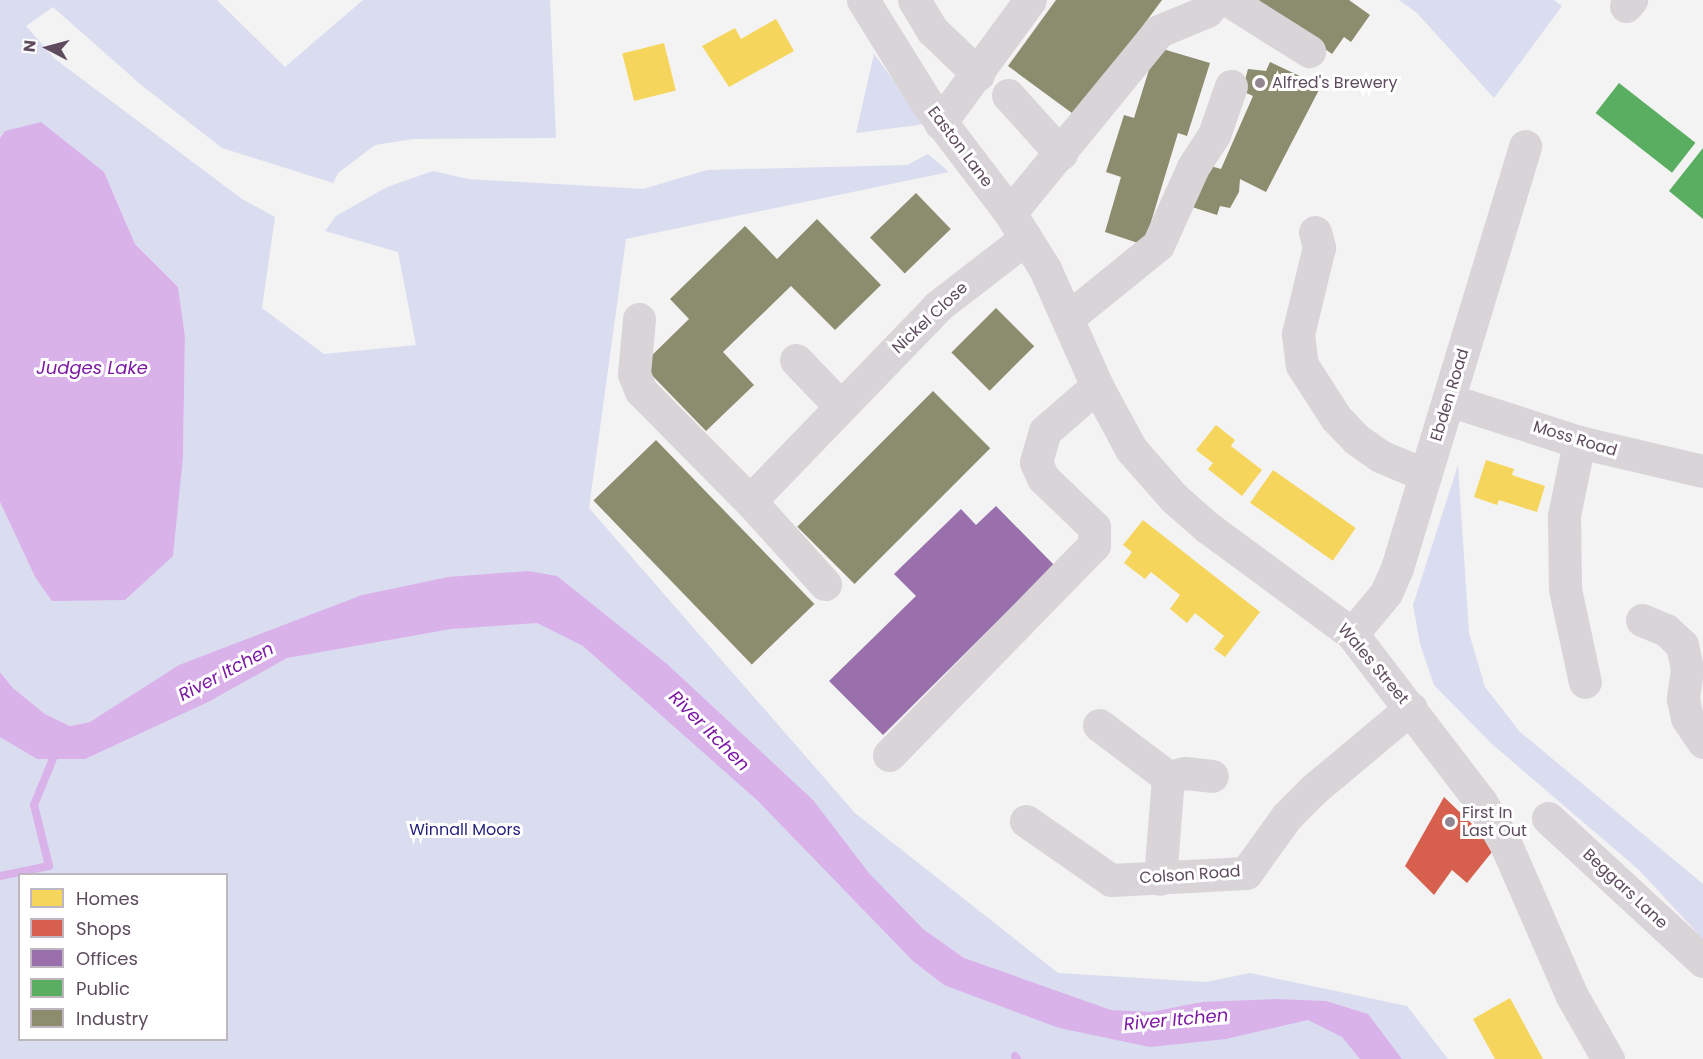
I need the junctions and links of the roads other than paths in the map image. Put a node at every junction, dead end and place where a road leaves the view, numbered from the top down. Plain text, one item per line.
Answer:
1 (863, 0) edge
2 (914, 0) edge
3 (1030, 0) edge
4 (1216, 0) edge
5 (1228, 0) edge
6 (1309, 51) dead end
7 (978, 74) junction
8 (1231, 86) dead end
9 (1008, 95) dead end
10 (940, 123) junction
11 (1525, 146) dead end
12 (1061, 154) junction
13 (1018, 225) junction
14 (1315, 232) dead end
15 (1063, 305) junction
16 (639, 319) dead end
17 (796, 360) dead end
18 (1096, 386) junction
19 (1449, 400) junction
20 (840, 406) junction
21 (1579, 442) junction
22 (1703, 471) edge
23 (1425, 475) junction
24 (750, 501) junction
25 (825, 584) dead end
26 (1642, 620) dead end
27 (1352, 634) junction
28 (1586, 682) dead end
29 (1410, 708) junction
30 (1099, 725) dead end
31 (1703, 742) edge
32 (889, 755) dead end
33 (1212, 776) dead end
34 (1168, 777) junction
35 (1548, 818) dead end
36 (1026, 821) dead end
37 (1160, 879) junction
38 (1703, 961) edge
39 (1608, 1059) edge

1 - 10 street, Easton Lane
2 - 7 street
3 - 7 street
4 - 12 street, Nickel Close
5 - 6 street
7 - 10 street
8 - 15 street
9 - 12 street
10 - 13 street, Easton Lane
11 - 19 street, Ebden Road
12 - 13 street, Nickel Close
13 - 15 street, Easton Lane
13 - 20 street, Nickel Close
14 - 23 street
15 - 18 street, Wales Street
16 - 24 street
17 - 20 street
18 - 27 street, Wales Street
18 - 32 street
19 - 21 street, Moss Road
19 - 23 street, Ebden Road
20 - 24 street, Nickel Close
21 - 22 street, Moss Road
21 - 28 street
23 - 27 street, Ebden Road
24 - 25 street
26 - 31 street
27 - 29 street, Wales Street
29 - 37 street, Colson Road
29 - 39 street, Wales Street
30 - 34 street
33 - 34 street
34 - 37 street
35 - 38 street, Beggars Lane
36 - 37 street, Colson Road

